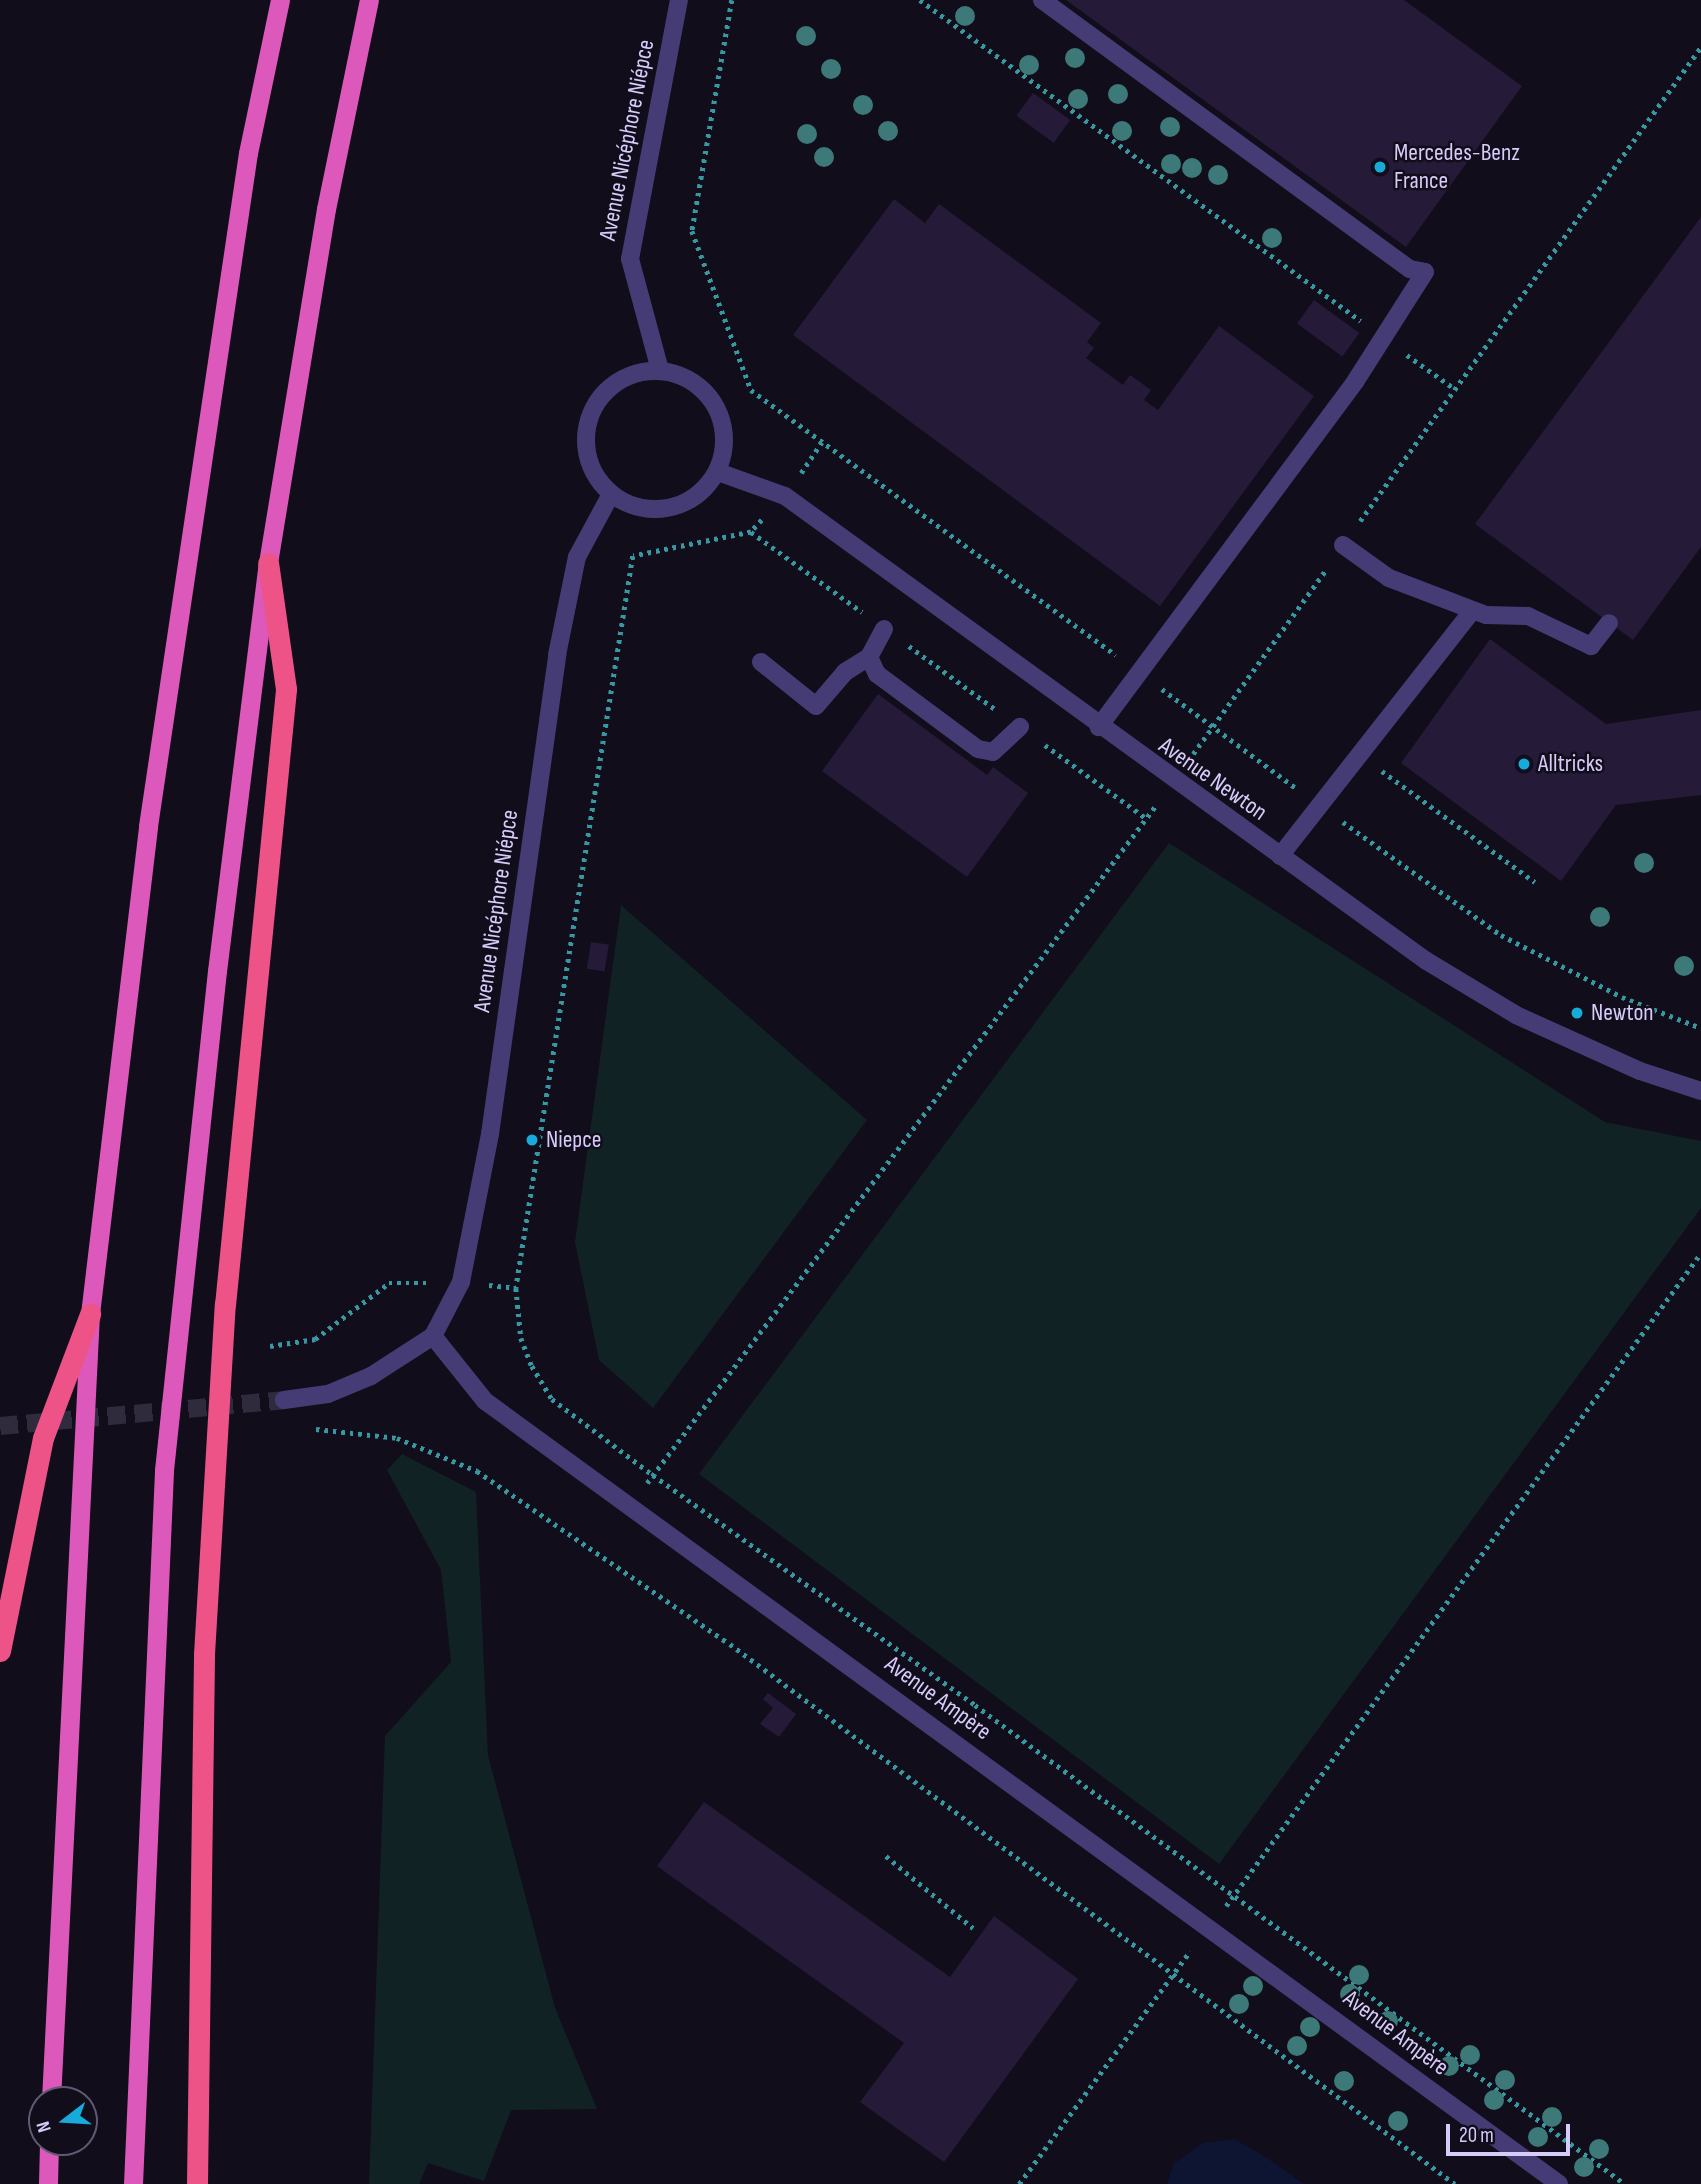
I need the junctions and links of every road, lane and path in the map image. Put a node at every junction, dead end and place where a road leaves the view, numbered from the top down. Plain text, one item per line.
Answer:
1 (280, 0) edge
2 (369, 0) edge
3 (679, 0) edge
4 (732, 0) edge
5 (920, 0) edge
6 (1042, 0) edge
7 (1384, 337) junction
8 (660, 370) junction
9 (1455, 389) dead end
10 (822, 442) junction
11 (718, 472) junction
12 (611, 494) junction
13 (785, 496) junction
14 (751, 532) junction
15 (1343, 545) dead end
16 (268, 563) junction
17 (1472, 611) junction
18 (1609, 623) dead end
19 (884, 629) junction
20 (869, 657) junction
21 (761, 662) dead end
22 (1140, 672) junction
23 (1020, 727) junction
24 (1099, 727) junction
25 (1362, 756) junction
26 (1321, 806) junction
27 (1146, 818) dead end
28 (1280, 856) junction
29 (1535, 882) dead end
30 (1701, 1028) edge
31 (1701, 1091) edge
32 (1701, 1253) edge
33 (461, 1282) junction
34 (516, 1288) junction
35 (90, 1314) junction
36 (433, 1336) junction
37 (270, 1346) dead end
38 (284, 1400) tunnel mouth
39 (311, 1429) dead end
40 (0, 1651) edge
41 (886, 1856) dead end
42 (1233, 1897) junction
43 (1211, 1927) junction
44 (973, 1928) dead end
45 (1171, 1973) junction
46 (52, 2086) edge
47 (49, 2156) edge
48 (48, 2184) edge
49 (133, 2184) edge
50 (197, 2184) edge
51 (1019, 2184) edge
52 (1455, 2184) edge
53 (1559, 2184) edge
54 (1625, 2184) edge

1 - 35 highway
2 - 16 highway
3 - 8 street, Avenue Nicéphore Niépce
4 - 10 path
5 - 7 path
6 - 7 street
7 - 9 path
7 - 22 street
8 - 11 street
8 - 12 street
10 - 13 path
10 - 22 path
11 - 12 street
11 - 13 street, Avenue Newton
12 - 33 street, Avenue Nicéphore Niépce
13 - 14 path
13 - 24 street, Avenue Newton
14 - 19 path
14 - 34 path
15 - 17 street
16 - 49 highway
16 - 50 highway
17 - 18 street
17 - 25 street
19 - 20 street
19 - 23 path
20 - 21 street
20 - 23 street
22 - 24 street
22 - 26 path
23 - 27 path
24 - 28 street, Avenue Newton
25 - 26 street
25 - 29 path
26 - 28 street
26 - 30 path
28 - 31 street, Avenue Newton
32 - 42 path
33 - 34 path
33 - 36 street, Avenue Nicéphore Niépce
33 - 37 path
34 - 42 path
35 - 40 highway
35 - 46 highway
36 - 38 street
36 - 43 street, Avenue Ampère
39 - 45 path
41 - 44 path
42 - 43 path
42 - 54 path
43 - 45 path
43 - 53 street, Avenue Ampère
45 - 51 path
45 - 52 path
47 - 48 highway

